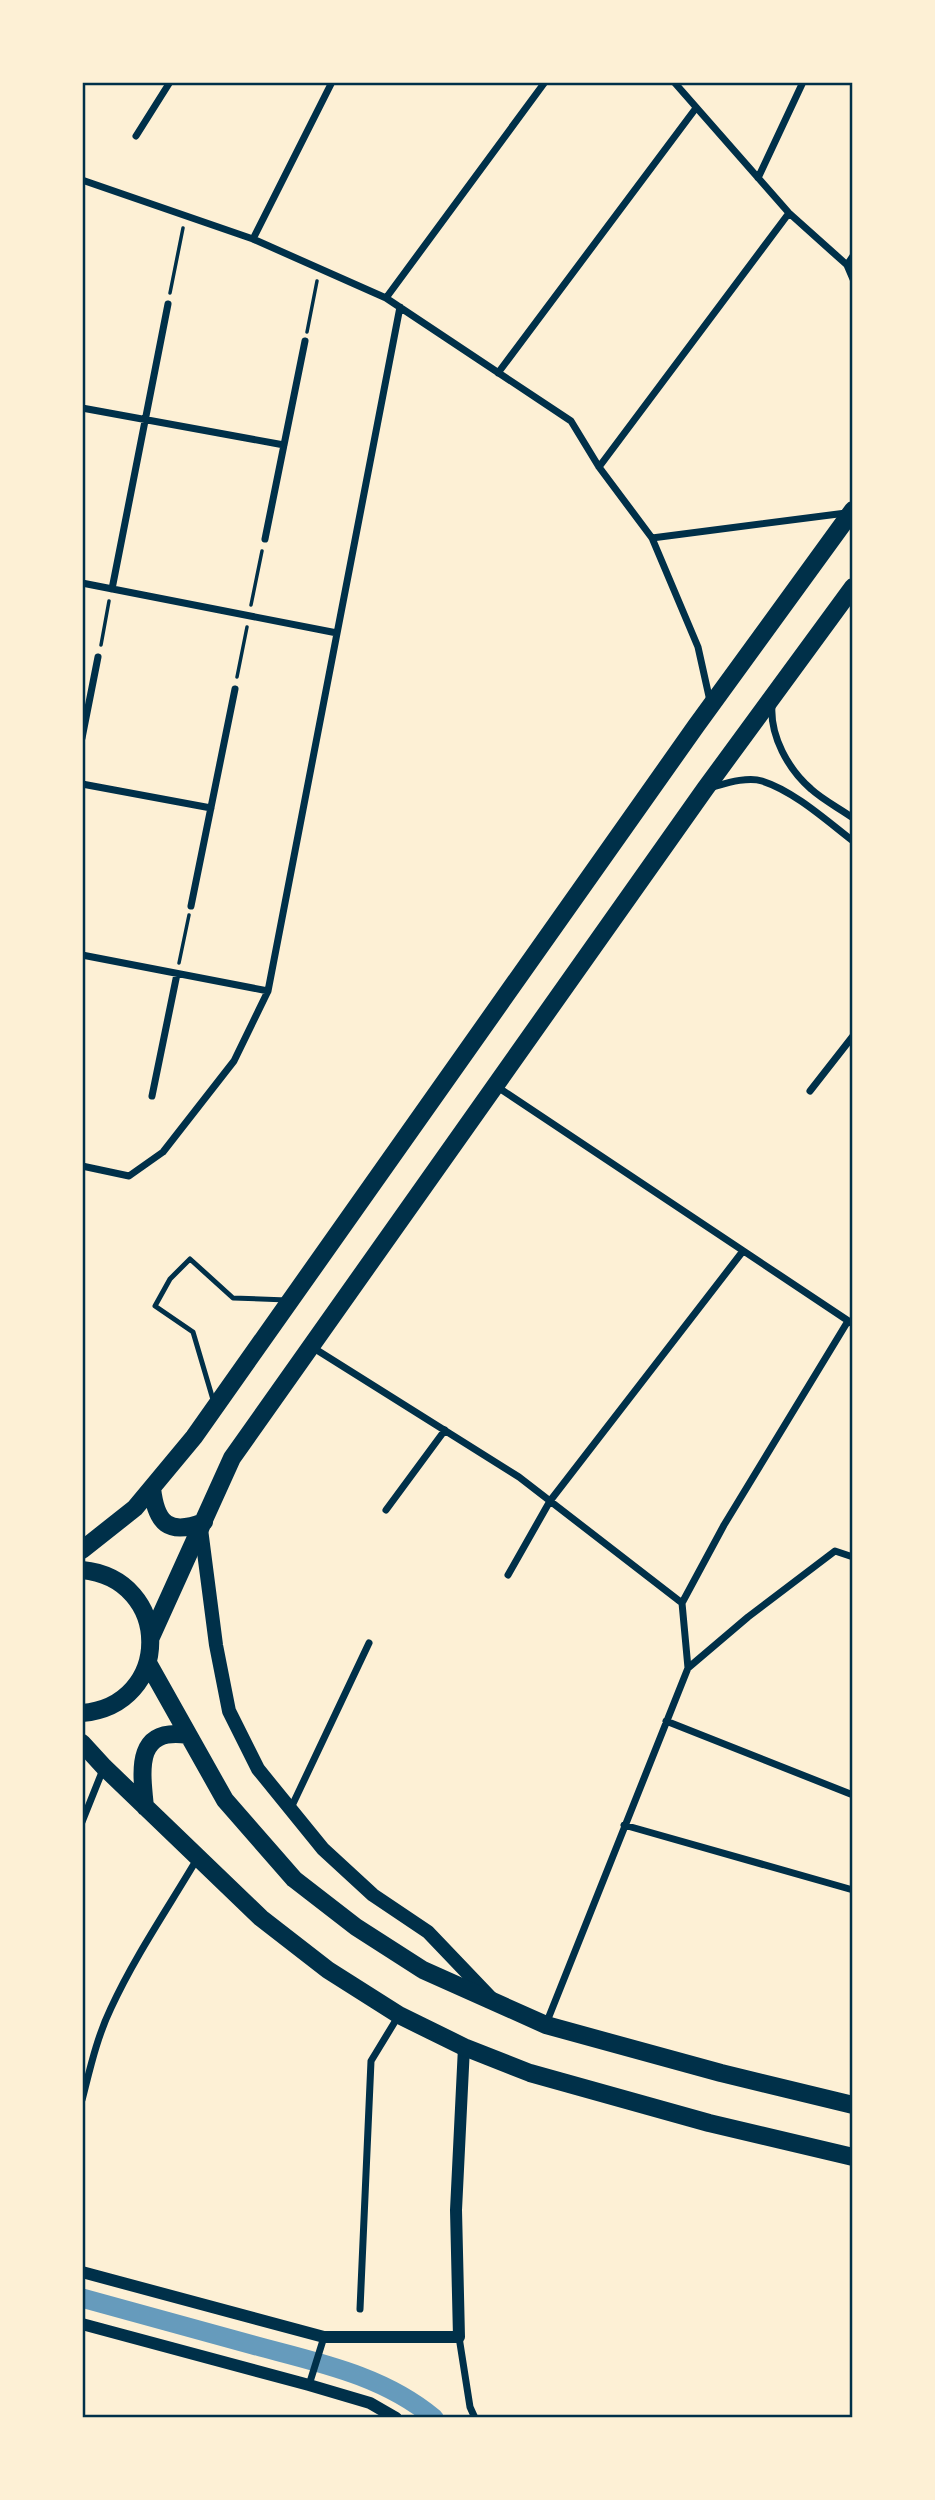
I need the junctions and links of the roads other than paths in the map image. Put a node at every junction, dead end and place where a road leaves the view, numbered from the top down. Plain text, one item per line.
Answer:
1 (170, 82) edge
2 (332, 82) edge
3 (545, 82) edge
4 (674, 82) edge
5 (803, 82) edge
6 (696, 108) junction
7 (135, 136) dead end
8 (758, 178) junction
9 (82, 180) edge
10 (789, 213) junction
11 (253, 239) junction
12 (853, 256) edge
13 (850, 266) edge
14 (853, 279) edge
15 (386, 298) junction
16 (168, 304) road end
17 (400, 307) junction
18 (305, 341) road end
19 (498, 373) junction
20 (82, 408) edge
21 (145, 420) junction
22 (284, 445) junction
23 (599, 467) junction
24 (852, 512) edge
25 (652, 538) junction
26 (265, 539) dead end
27 (82, 583) edge
28 (853, 587) edge
29 (112, 589) junction
30 (337, 633) junction
31 (98, 657) road end
32 (234, 689) dead end
33 (772, 697) junction
34 (711, 706) junction
35 (82, 738) edge
36 (82, 784) edge
37 (705, 789) junction
38 (211, 808) junction
39 (853, 818) edge
40 (841, 832) junction
41 (853, 841) edge
42 (191, 906) road end
43 (82, 955) edge
44 (177, 974) junction
45 (268, 991) junction
46 (853, 1036) edge
47 (495, 1086) junction
48 (810, 1091) dead end
49 (152, 1096) dead end
50 (82, 1166) edge
51 (743, 1251) junction
52 (290, 1300) junction
53 (850, 1322) edge
54 (311, 1346) junction
55 (215, 1407) junction
56 (445, 1430) junction
57 (152, 1488) junction
58 (550, 1501) junction
59 (386, 1510) dead end
60 (203, 1526) junction
61 (82, 1550) edge
62 (852, 1556) edge
63 (82, 1570) edge
64 (508, 1575) dead end
65 (682, 1603) junction
66 (151, 1637) junction
67 (369, 1643) dead end
68 (148, 1663) junction
69 (688, 1668) junction
70 (82, 1713) edge
71 (666, 1721) junction
72 (188, 1735) junction
73 (82, 1743) edge
74 (104, 1767) junction
75 (853, 1795) edge
76 (145, 1807) junction
77 (290, 1811) junction
78 (82, 1822) edge
79 (624, 1825) junction
80 (198, 1858) junction
81 (853, 1890) edge
82 (493, 2000) junction
83 (399, 2014) junction
84 (546, 2025) junction
85 (464, 2046) junction
86 (82, 2100) edge
87 (853, 2105) edge
88 (853, 2157) edge
89 (82, 2272) edge
90 (360, 2309) dead end
91 (82, 2324) edge
92 (324, 2337) junction
93 (459, 2337) junction
94 (309, 2385) junction
95 (396, 2418) edge
96 (475, 2418) edge

1 - 7 street
2 - 11 street
3 - 15 street
4 - 6 street
5 - 8 street
6 - 8 street
6 - 19 street
8 - 10 street
9 - 11 street
10 - 13 street
10 - 23 street
11 - 15 street
12 - 13 street
13 - 14 street
15 - 17 street
16 - 21 street
17 - 19 street
17 - 30 street
18 - 22 street
19 - 23 street
20 - 21 street
21 - 22 street
21 - 29 street
22 - 26 street
23 - 25 street
24 - 25 street
24 - 34 main road
25 - 34 street
27 - 29 street
28 - 33 main road
29 - 30 street
30 - 45 street
31 - 35 street
32 - 38 street
33 - 37 main road
33 - 39 street
34 - 52 main road
36 - 38 street
37 - 40 street
37 - 47 main road
38 - 42 street
39 - 40 street
40 - 41 street
43 - 44 street
44 - 45 street
44 - 49 street
45 - 50 street
46 - 48 street
47 - 51 street
47 - 54 main road
51 - 53 street
51 - 58 street
52 - 55 main road
52 - 55 lane
53 - 65 street
54 - 56 street
54 - 60 main road
55 - 57 main road
56 - 58 street
56 - 59 street
57 - 60 main road
57 - 61 main road
58 - 64 street
58 - 65 street
60 - 66 main road
60 - 77 main road
62 - 69 street
63 - 66 main road
65 - 69 street
66 - 68 main road
67 - 77 street
68 - 70 main road
68 - 72 main road
69 - 71 street
71 - 75 street
71 - 79 street
72 - 76 main road
72 - 82 main road
73 - 74 main road
74 - 76 main road
74 - 78 street
76 - 80 main road
77 - 82 main road
79 - 81 street
79 - 84 street
80 - 83 main road
80 - 86 street
82 - 84 main road
83 - 85 main road
83 - 90 street
84 - 87 main road
85 - 88 main road
85 - 93 street
89 - 92 street
91 - 94 street
92 - 93 street
92 - 94 street
93 - 96 street
94 - 95 street

